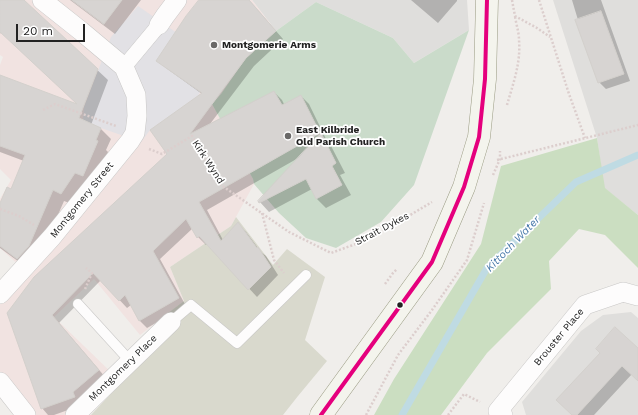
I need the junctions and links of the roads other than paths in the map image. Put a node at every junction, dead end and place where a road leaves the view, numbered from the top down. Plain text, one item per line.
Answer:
1 (42, 0) edge
2 (177, 0) edge
3 (487, 0) edge
4 (159, 25) joint
5 (124, 67) junction
6 (306, 275) dead end
7 (0, 294) edge
8 (638, 296) edge
9 (78, 304) road end
10 (171, 322) joint
11 (130, 361) junction
12 (0, 382) edge
13 (500, 413) edge
14 (26, 415) edge
15 (75, 415) edge
16 (321, 415) edge

1 - 5 street
2 - 4 street
3 - 16 main road
4 - 5 street
5 - 7 street, Montgomery Street
6 - 10 lane
8 - 13 street, Brouster Place
9 - 11 lane
10 - 11 street, Montgomery Place
11 - 15 street, Montgomery Place
12 - 14 street

